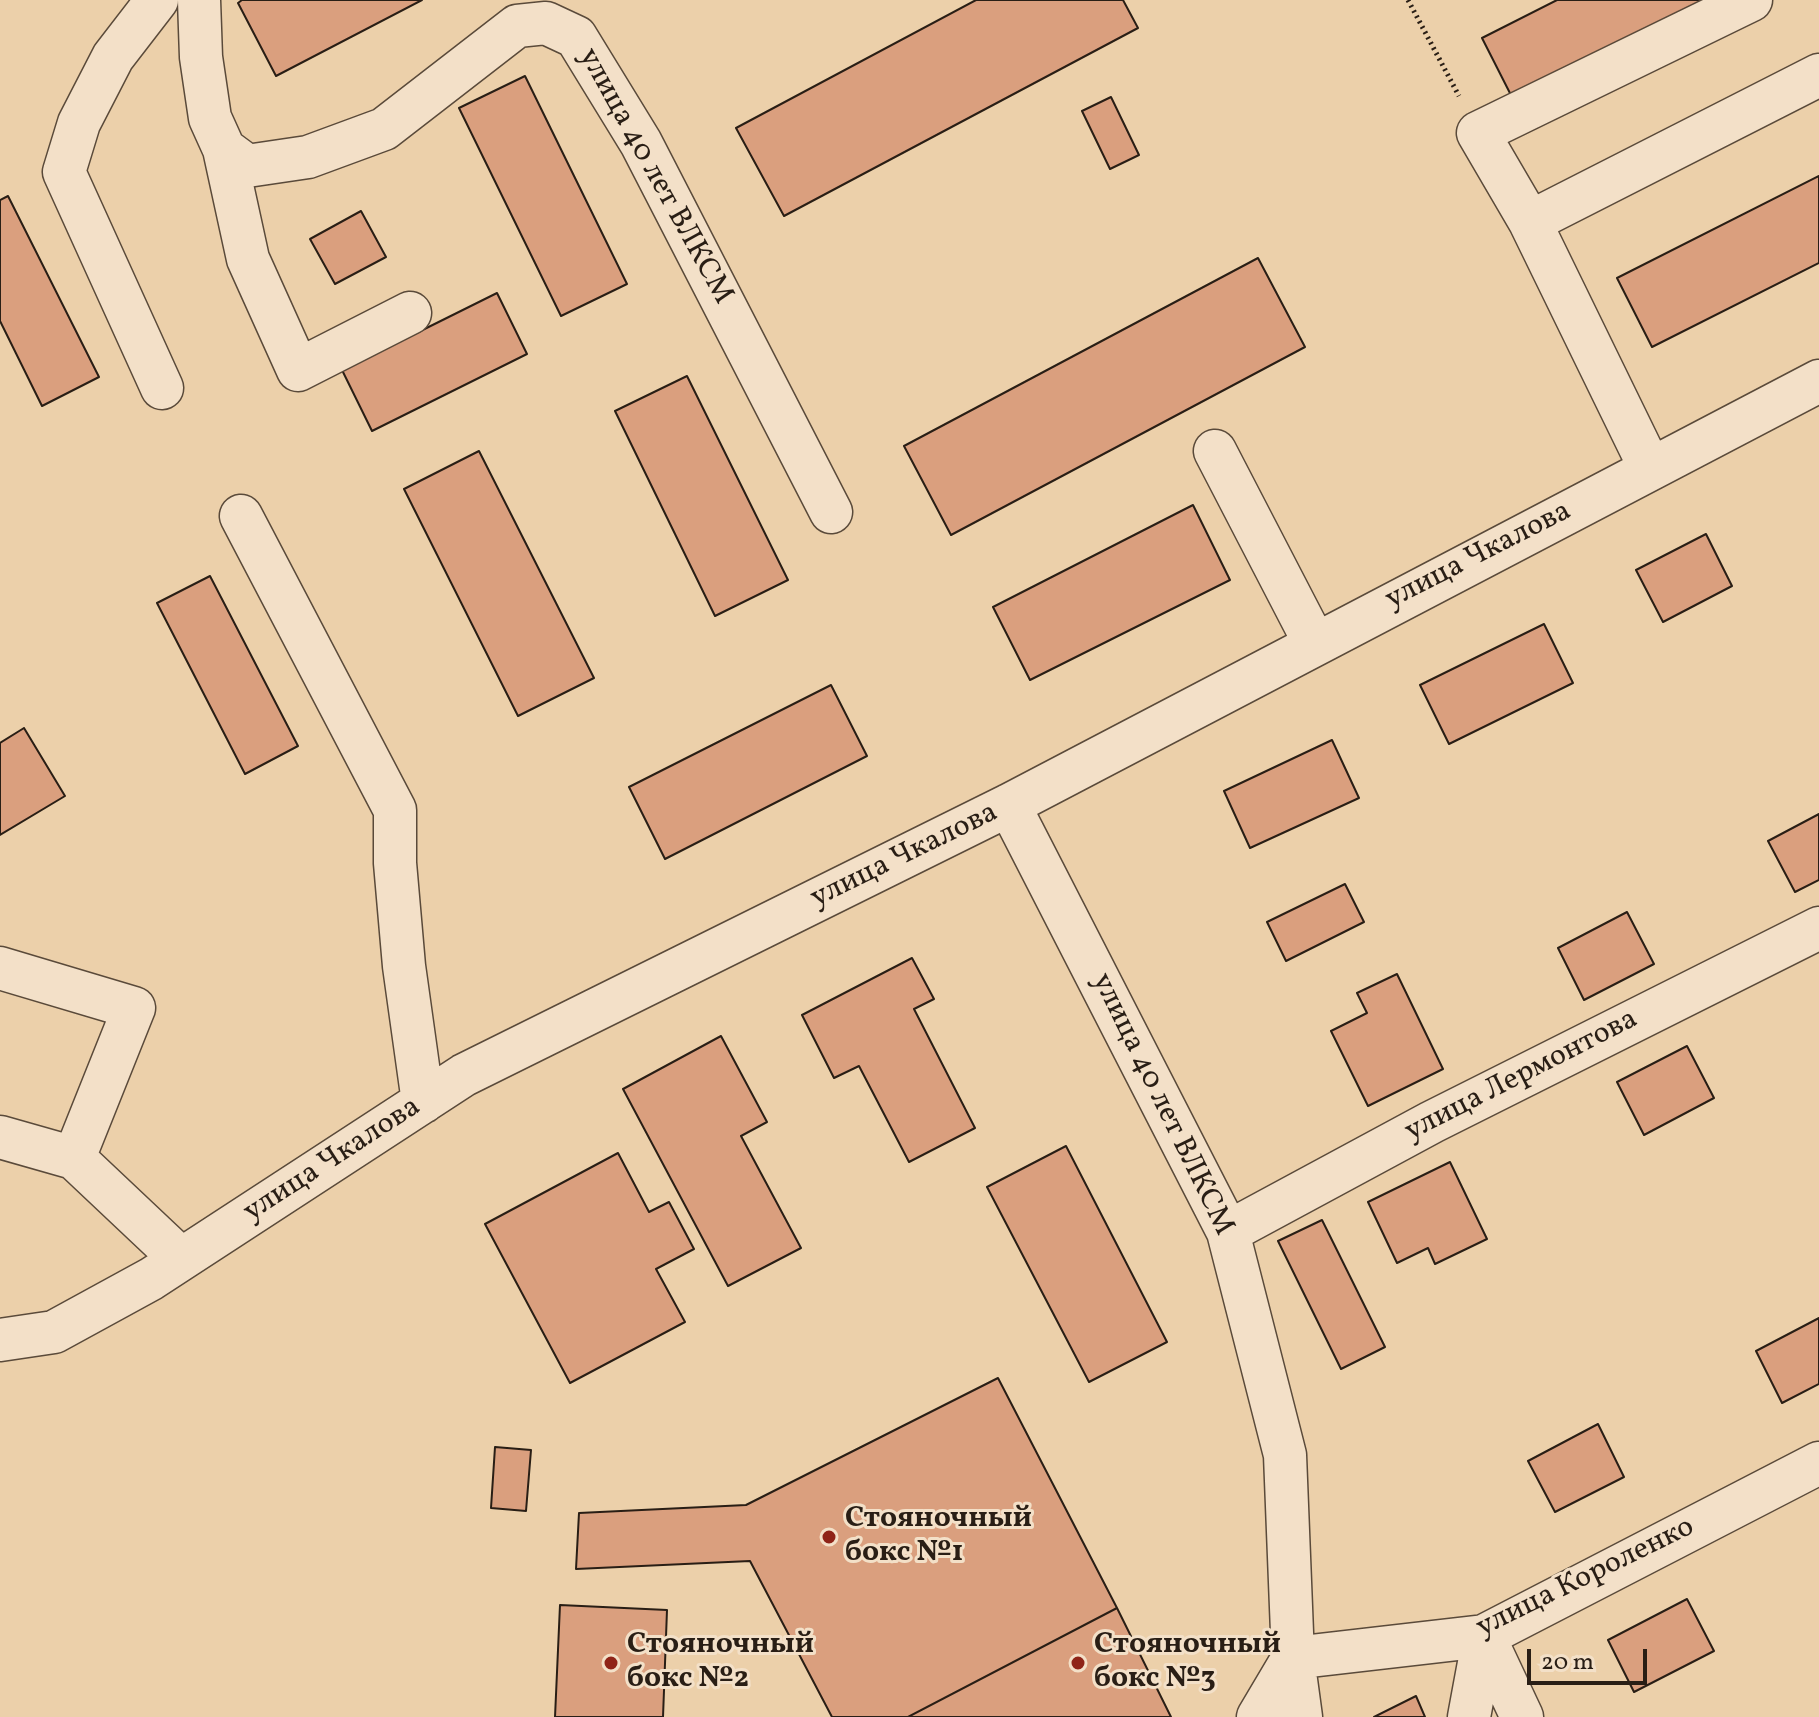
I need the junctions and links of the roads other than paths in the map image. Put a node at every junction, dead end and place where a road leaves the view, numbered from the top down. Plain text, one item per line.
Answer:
1 (157, 0) edge
2 (199, 0) edge
3 (1751, 0) edge
4 (1819, 75) edge
5 (224, 149) junction
6 (1530, 222) junction
7 (410, 313) dead end
8 (1819, 381) edge
9 (162, 388) dead end
10 (1215, 451) dead end
11 (1650, 468) junction
12 (831, 512) dead end
13 (241, 516) dead end
14 (1314, 642) junction
15 (1009, 805) junction
16 (1819, 928) edge
17 (0, 968) edge
18 (423, 1102) junction
19 (0, 1137) edge
20 (74, 1158) junction
21 (1228, 1232) junction
22 (181, 1259) junction
23 (0, 1340) edge
24 (1819, 1463) edge
25 (1484, 1636) junction
26 (1293, 1658) junction
27 (1258, 1717) edge
28 (1301, 1717) edge
29 (1469, 1717) edge
30 (1522, 1717) edge

1 - 9 street
2 - 5 street
3 - 6 street
4 - 6 street
5 - 7 street
5 - 12 street, улица 40 лет ВЛКСМ
6 - 11 street
8 - 11 street, улица Чкалова
10 - 14 street
11 - 14 street, улица Чкалова
13 - 18 street
14 - 15 street, улица Чкалова
15 - 18 street, улица Чкалова
15 - 21 street, улица 40 лет ВЛКСМ
16 - 21 street, улица Лермонтова
17 - 20 street
18 - 22 street, улица Чкалова
19 - 20 street
20 - 22 street
21 - 26 street, улица 40 лет ВЛКСМ
22 - 23 street, улица Чкалова
24 - 25 street, улица Короленко
25 - 26 street, улица Короленко
25 - 29 street
25 - 30 street
26 - 27 street
26 - 28 street, улица 40 лет ВЛКСМ

